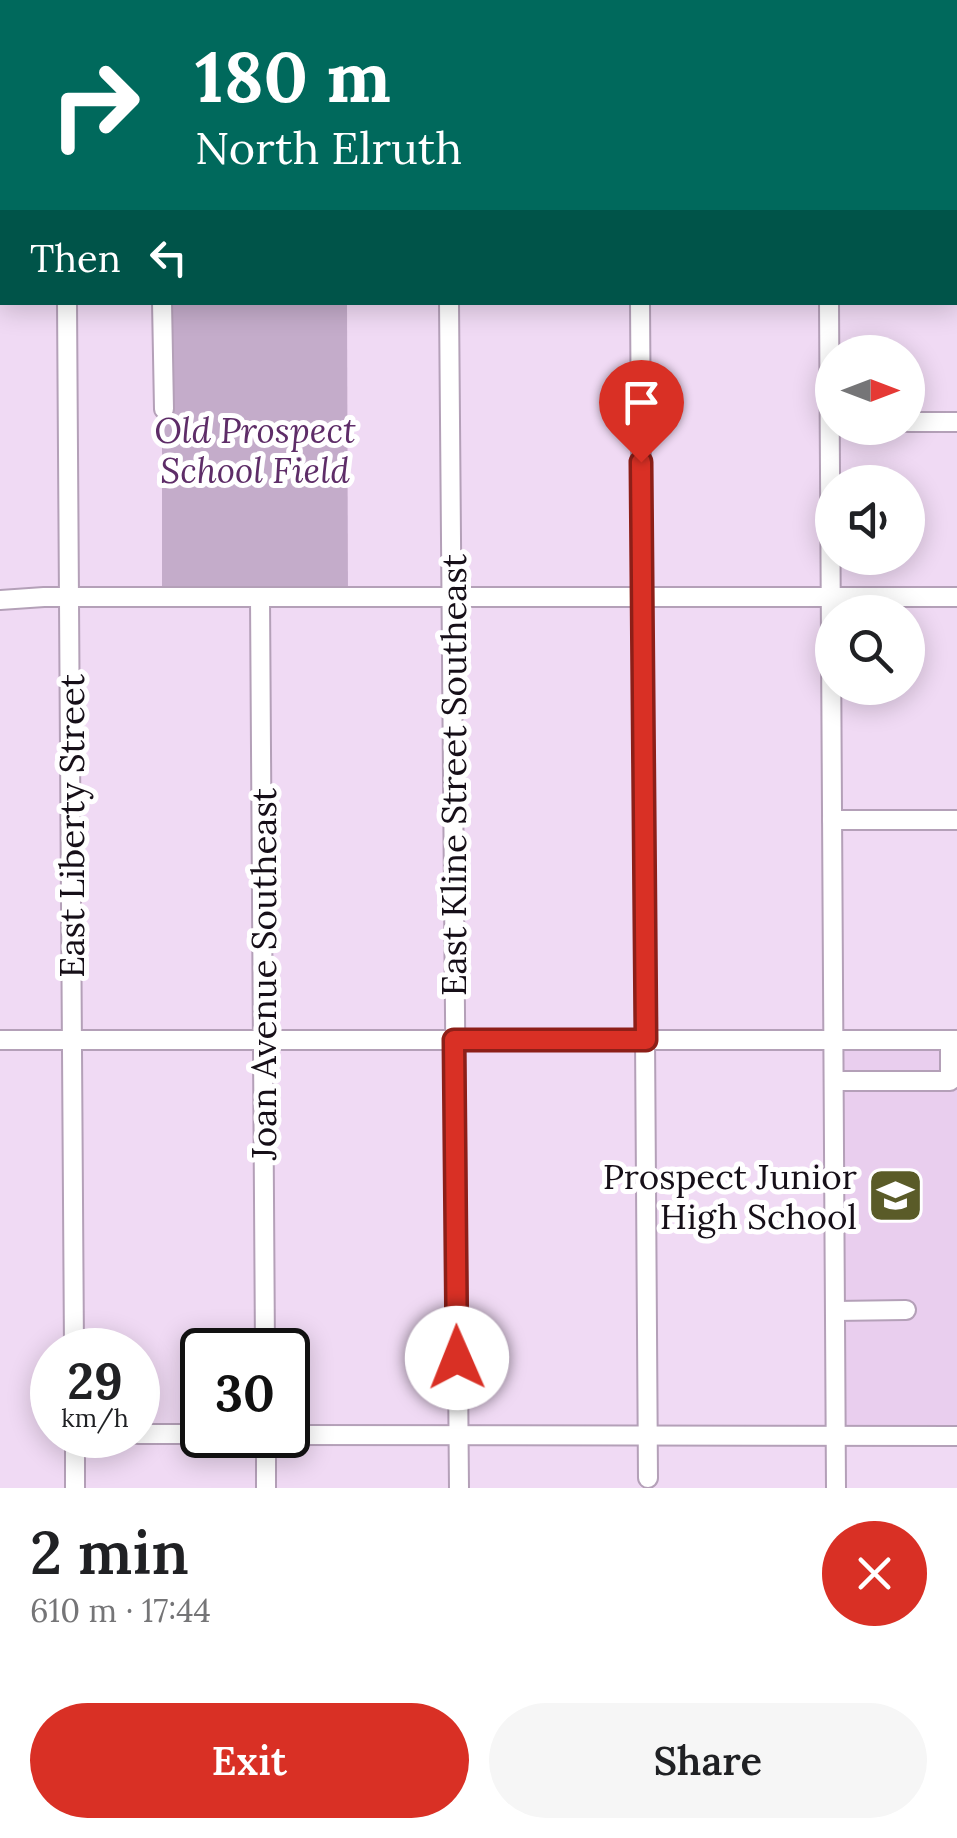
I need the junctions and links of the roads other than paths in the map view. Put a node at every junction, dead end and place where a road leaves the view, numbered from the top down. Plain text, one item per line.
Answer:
1 (67, 305) edge
2 (162, 305) edge
3 (449, 305) edge
4 (640, 305) edge
5 (829, 305) edge
6 (830, 335) edge
7 (164, 409) dead end
8 (925, 422) edge
9 (957, 422) edge
10 (831, 445) edge
11 (830, 595) edge
12 (70, 597) junction
13 (451, 597) junction
14 (642, 597) junction
15 (815, 597) edge
16 (925, 597) edge
17 (957, 597) edge
18 (260, 598) junction
19 (0, 600) edge
20 (831, 705) edge
21 (832, 820) junction
22 (957, 820) edge
23 (0, 1040) edge
24 (72, 1040) junction
25 (263, 1040) junction
26 (454, 1040) junction
27 (646, 1040) junction
28 (834, 1040) junction
29 (954, 1040) edge
30 (834, 1080) junction
31 (954, 1081) edge
32 (906, 1310) dead end
33 (835, 1311) junction
34 (74, 1328) edge
35 (265, 1328) edge
36 (310, 1435) edge
37 (458, 1435) junction
38 (648, 1436) junction
39 (836, 1436) junction
40 (957, 1436) edge
41 (74, 1458) edge
42 (266, 1458) edge
43 (648, 1478) dead end
44 (75, 1488) edge
45 (266, 1488) edge
46 (458, 1488) edge
47 (836, 1488) edge

1 - 12 street, East Liberty Street
2 - 7 street
3 - 13 street, East Kline Street Southeast
4 - 14 street
5 - 6 street
8 - 9 street
10 - 11 street
12 - 18 street
12 - 19 street
12 - 24 street, East Liberty Street
13 - 14 street
13 - 18 street
13 - 26 street, East Kline Street Southeast
14 - 15 street
14 - 27 street
16 - 17 street
18 - 25 street, Joan Avenue Southeast
20 - 21 street
21 - 22 street
21 - 28 street
23 - 24 street
24 - 25 street
24 - 34 street, East Liberty Street
25 - 26 street
25 - 35 street, Joan Avenue Southeast
26 - 27 street
26 - 37 street, East Kline Street Southeast
27 - 28 street
27 - 38 street
28 - 29 street
28 - 30 street
29 - 31 street
30 - 31 street
30 - 33 street
32 - 33 street
33 - 39 street
36 - 37 street
37 - 38 street
37 - 46 street, East Kline Street Southeast
38 - 39 street
38 - 43 street
39 - 40 street
39 - 47 street
41 - 44 street
42 - 45 street

